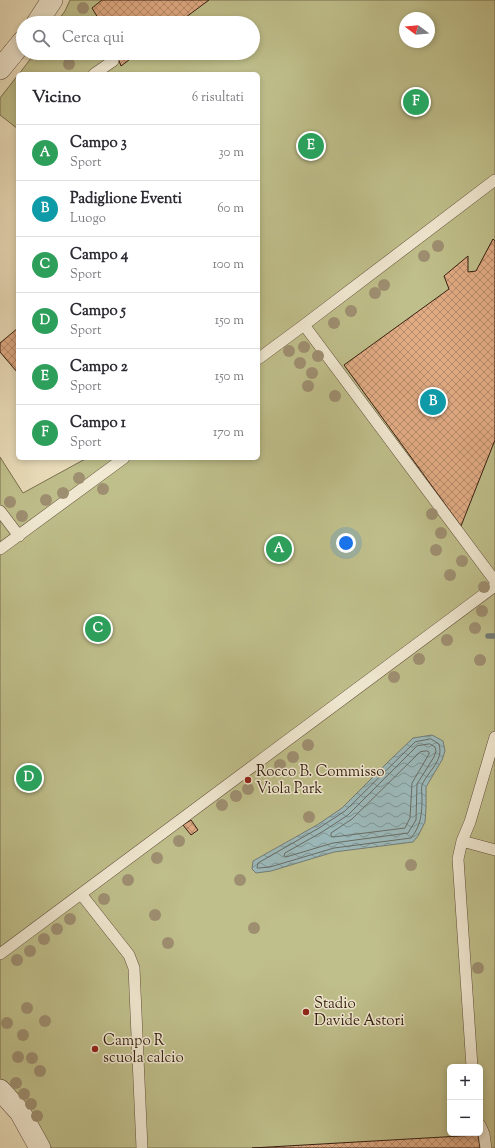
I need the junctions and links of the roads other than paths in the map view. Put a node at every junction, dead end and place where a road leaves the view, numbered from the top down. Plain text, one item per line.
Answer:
1 (52, 0) edge
2 (42, 16) edge
3 (16, 50) edge
4 (113, 61) dead end
5 (0, 69) edge
6 (97, 72) edge
7 (495, 180) edge
8 (304, 325) junction
9 (260, 357) edge
10 (121, 460) edge
11 (0, 511) edge
12 (18, 536) junction
13 (0, 549) edge
14 (495, 581) edge
15 (495, 586) edge
16 (495, 737) edge
17 (462, 841) junction
18 (495, 850) edge
19 (81, 894) junction
20 (0, 954) edge
21 (472, 1064) edge
22 (0, 1090) edge
23 (483, 1132) edge
24 (40, 1148) edge
25 (142, 1148) edge
26 (486, 1148) edge

1 - 2 street
3 - 5 street
4 - 6 lane
7 - 8 lane
8 - 9 lane
8 - 14 lane
10 - 12 lane
11 - 12 lane
12 - 13 lane
15 - 19 lane
16 - 17 lane
17 - 18 lane
17 - 21 lane
19 - 20 lane
19 - 25 lane
22 - 24 street
23 - 26 lane

